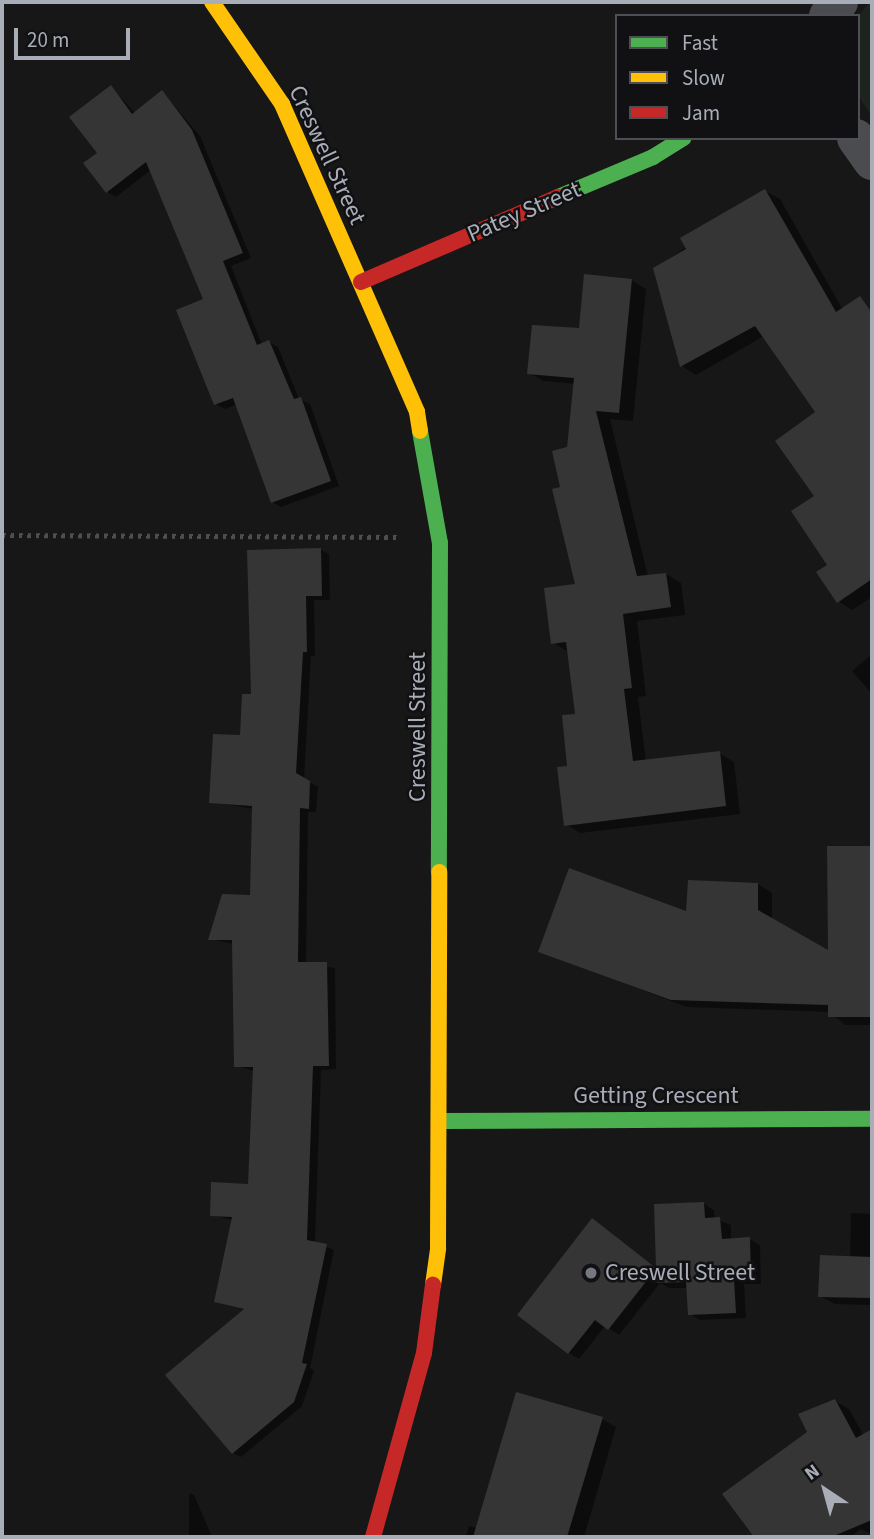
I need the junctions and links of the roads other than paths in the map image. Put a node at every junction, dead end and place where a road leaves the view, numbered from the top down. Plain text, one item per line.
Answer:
1 (212, 2) edge
2 (681, 140) edge
3 (857, 140) edge
4 (872, 161) edge
5 (361, 282) junction
6 (872, 1119) edge
7 (441, 1121) junction
8 (373, 1537) edge

1 - 5 street, Creswell Street
2 - 5 street, Patey Street
3 - 4 street
5 - 7 street, Creswell Street
6 - 7 street, Getting Crescent
7 - 8 street, Creswell Street

